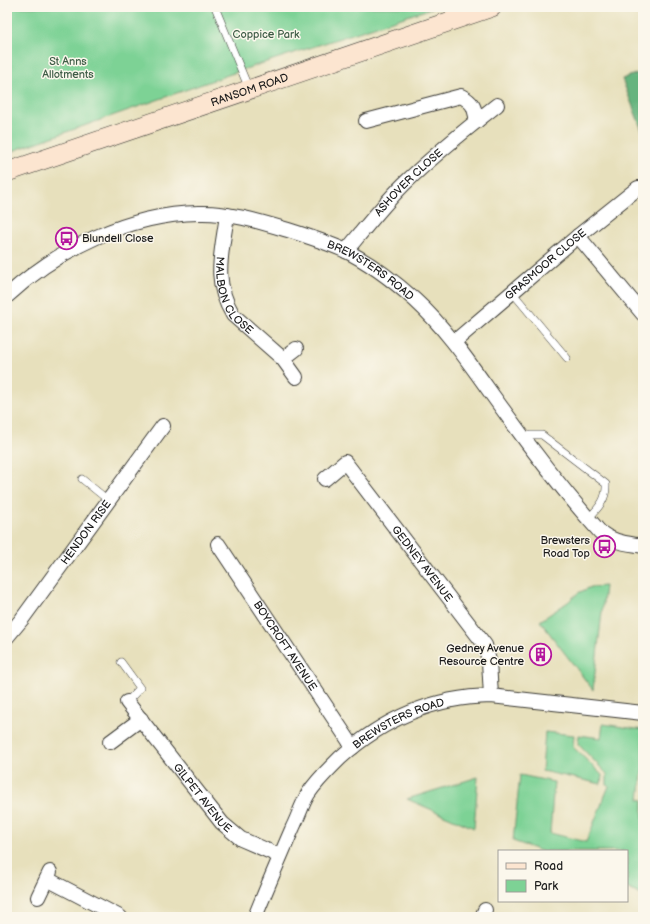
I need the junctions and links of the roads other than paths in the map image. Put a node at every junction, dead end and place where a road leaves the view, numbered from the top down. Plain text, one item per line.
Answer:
1 (215, 7) edge
2 (492, 7) edge
3 (249, 89) junction
4 (497, 105) dead end
5 (366, 121) dead end
6 (477, 121) junction
7 (7, 172) edge
8 (638, 188) dead end
9 (227, 215) junction
10 (578, 236) junction
11 (346, 251) junction
12 (512, 292) junction
13 (7, 296) edge
14 (643, 314) edge
15 (454, 342) junction
16 (296, 349) dead end
17 (567, 358) dead end
18 (283, 359) junction
19 (296, 377) dead end
20 (163, 426) dead end
21 (524, 438) junction
22 (82, 479) dead end
23 (325, 479) dead end
24 (108, 500) junction
25 (588, 519) junction
26 (218, 544) dead end
27 (643, 546) edge
28 (7, 637) edge
29 (121, 662) dead end
30 (491, 696) junction
31 (127, 702) joint
32 (643, 714) edge
33 (141, 719) junction
34 (110, 742) dead end
35 (353, 747) junction
36 (280, 856) junction
37 (38, 897) dead end
38 (120, 917) edge
39 (255, 917) edge

1 - 3 lane
2 - 3 street, RANSOM ROAD
3 - 7 street, RANSOM ROAD
4 - 6 street, ASHOVER CLOSE
5 - 6 street
6 - 11 street, ASHOVER CLOSE
8 - 10 street, GRASMOOR CLOSE
9 - 11 street, BREWSTERS ROAD
9 - 13 street, BREWSTERS ROAD
9 - 18 street, MALBON CLOSE
10 - 12 street, GRASMOOR CLOSE
10 - 14 street
11 - 15 street, BREWSTERS ROAD
12 - 15 street, GRASMOOR CLOSE
12 - 17 lane
15 - 21 street, BREWSTERS ROAD
16 - 18 street
18 - 19 street, MALBON CLOSE
20 - 24 street, HENDON RISE
21 - 25 street, BREWSTERS ROAD
21 - 25 lane
22 - 24 lane
23 - 30 street, GEDNEY AVENUE
24 - 28 street, HENDON RISE
25 - 27 street, BREWSTERS ROAD
26 - 35 street, BOYCROFT AVENUE
29 - 31 lane
30 - 32 street, BREWSTERS ROAD
30 - 35 street, BREWSTERS ROAD
31 - 33 street, GILPET AVENUE
33 - 34 street
33 - 36 street, GILPET AVENUE
35 - 36 street, BREWSTERS ROAD
36 - 39 street, BREWSTERS ROAD
37 - 38 street

